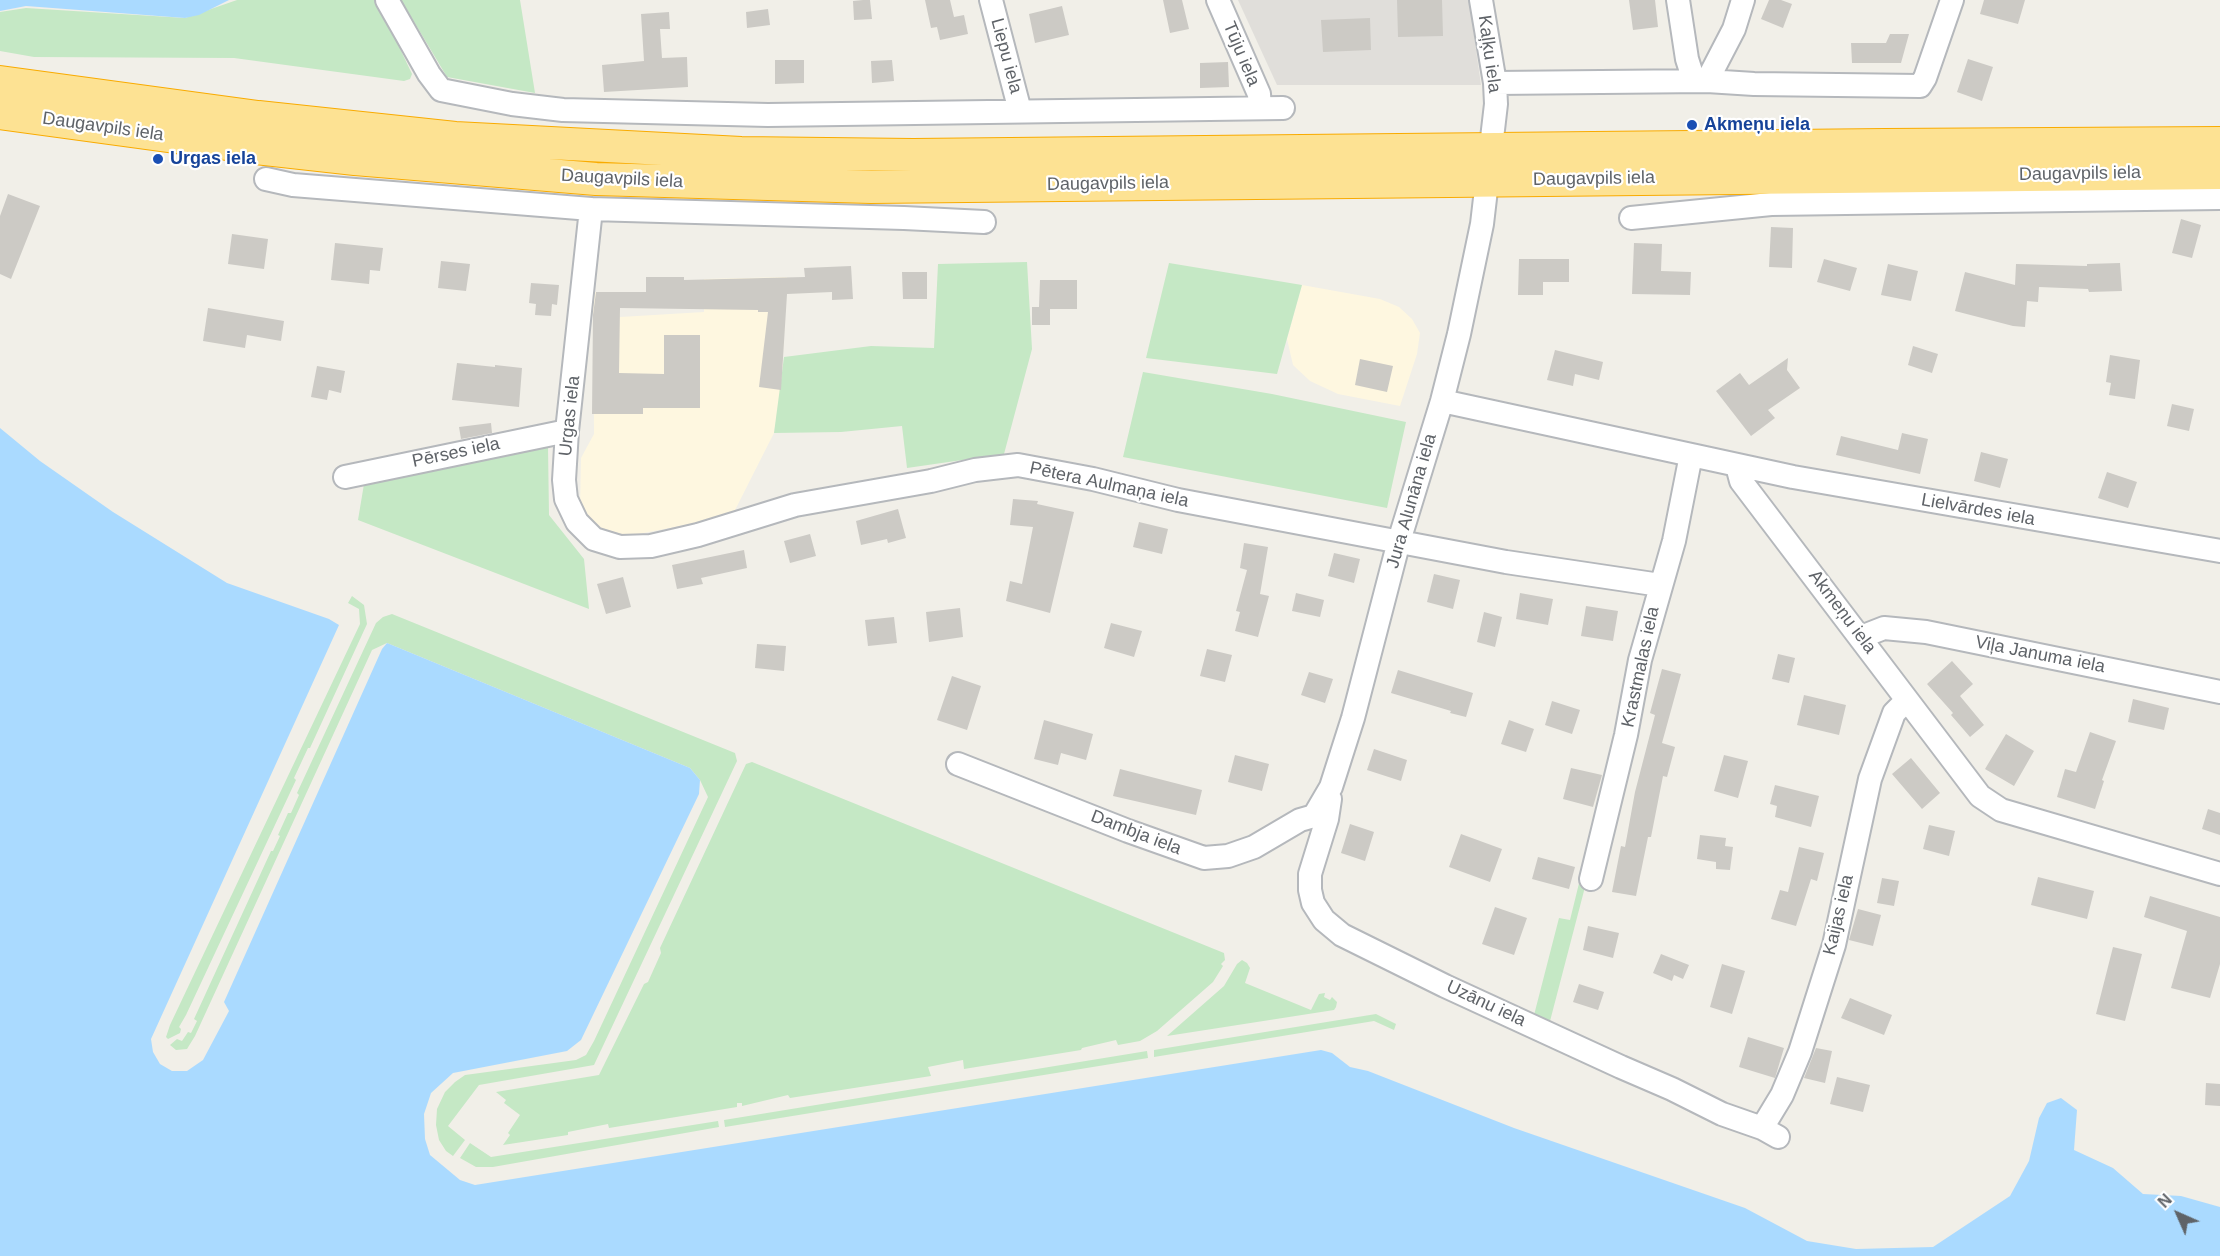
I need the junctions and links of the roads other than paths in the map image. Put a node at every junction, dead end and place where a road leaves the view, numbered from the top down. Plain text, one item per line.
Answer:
1 (387, 0) edge
2 (991, 0) edge
3 (1218, 0) edge
4 (1481, 0) edge
5 (1678, 0) edge
6 (1743, 0) edge
7 (1952, 0) edge
8 (1701, 81) junction
9 (0, 82) edge
10 (1495, 83) junction
11 (1260, 108) junction
12 (1283, 108) dead end
13 (1020, 111) junction
14 (0, 113) edge
15 (2216, 139) edge
16 (1490, 149) junction
17 (2220, 173) edge
18 (266, 179) dead end
19 (1487, 180) junction
20 (2220, 198) edge
21 (591, 209) junction
22 (1631, 218) dead end
23 (984, 222) dead end
24 (1442, 401) junction
25 (567, 431) junction
26 (1691, 455) junction
27 (1737, 466) junction
28 (345, 477) dead end
29 (564, 480) joint
30 (1399, 541) junction
31 (2220, 551) edge
32 (1660, 585) junction
33 (1861, 637) junction
34 (2220, 692) edge
35 (1907, 700) junction
36 (958, 764) dead end
37 (1331, 788) junction
38 (1314, 816) joint
39 (2220, 874) edge
40 (1591, 879) dead end
41 (1770, 1133) joint

1 - 13 street
2 - 13 street, Liepu iela
3 - 11 street, Tūju iela
4 - 10 street, Kaļķu iela
5 - 8 street
6 - 8 street
7 - 8 street
8 - 10 street
9 - 16 highway, Daugavpils iela
10 - 16 street, Kaļķu iela
11 - 12 street
11 - 13 street
14 - 19 highway, Daugavpils iela
15 - 16 highway, Daugavpils iela
16 - 19 street, Kaļķu iela
17 - 19 highway, Daugavpils iela
18 - 21 street
19 - 24 street, Jura Alunāna iela
20 - 22 street
21 - 23 street
21 - 25 street, Urgas iela
24 - 26 street
24 - 30 street, Jura Alunāna iela
25 - 28 street, Pērses iela
25 - 29 street, Urgas iela
26 - 27 street
26 - 32 street, Krastmalas iela
27 - 31 street, Lielvārdes iela
27 - 33 street, Akmeņu iela
29 - 30 street, Pētera Aulmaņa iela
30 - 32 street, Pētera Aulmaņa iela
30 - 37 street, Jura Alunāna iela
32 - 40 street, Krastmalas iela
33 - 34 street, Viļa Januma iela
33 - 35 street, Akmeņu iela
35 - 39 street, Akmeņu iela
35 - 41 street, Kaijas iela
36 - 38 street, Dambja iela
37 - 38 street, Jura Alunāna iela
37 - 41 street, Uzānu iela

